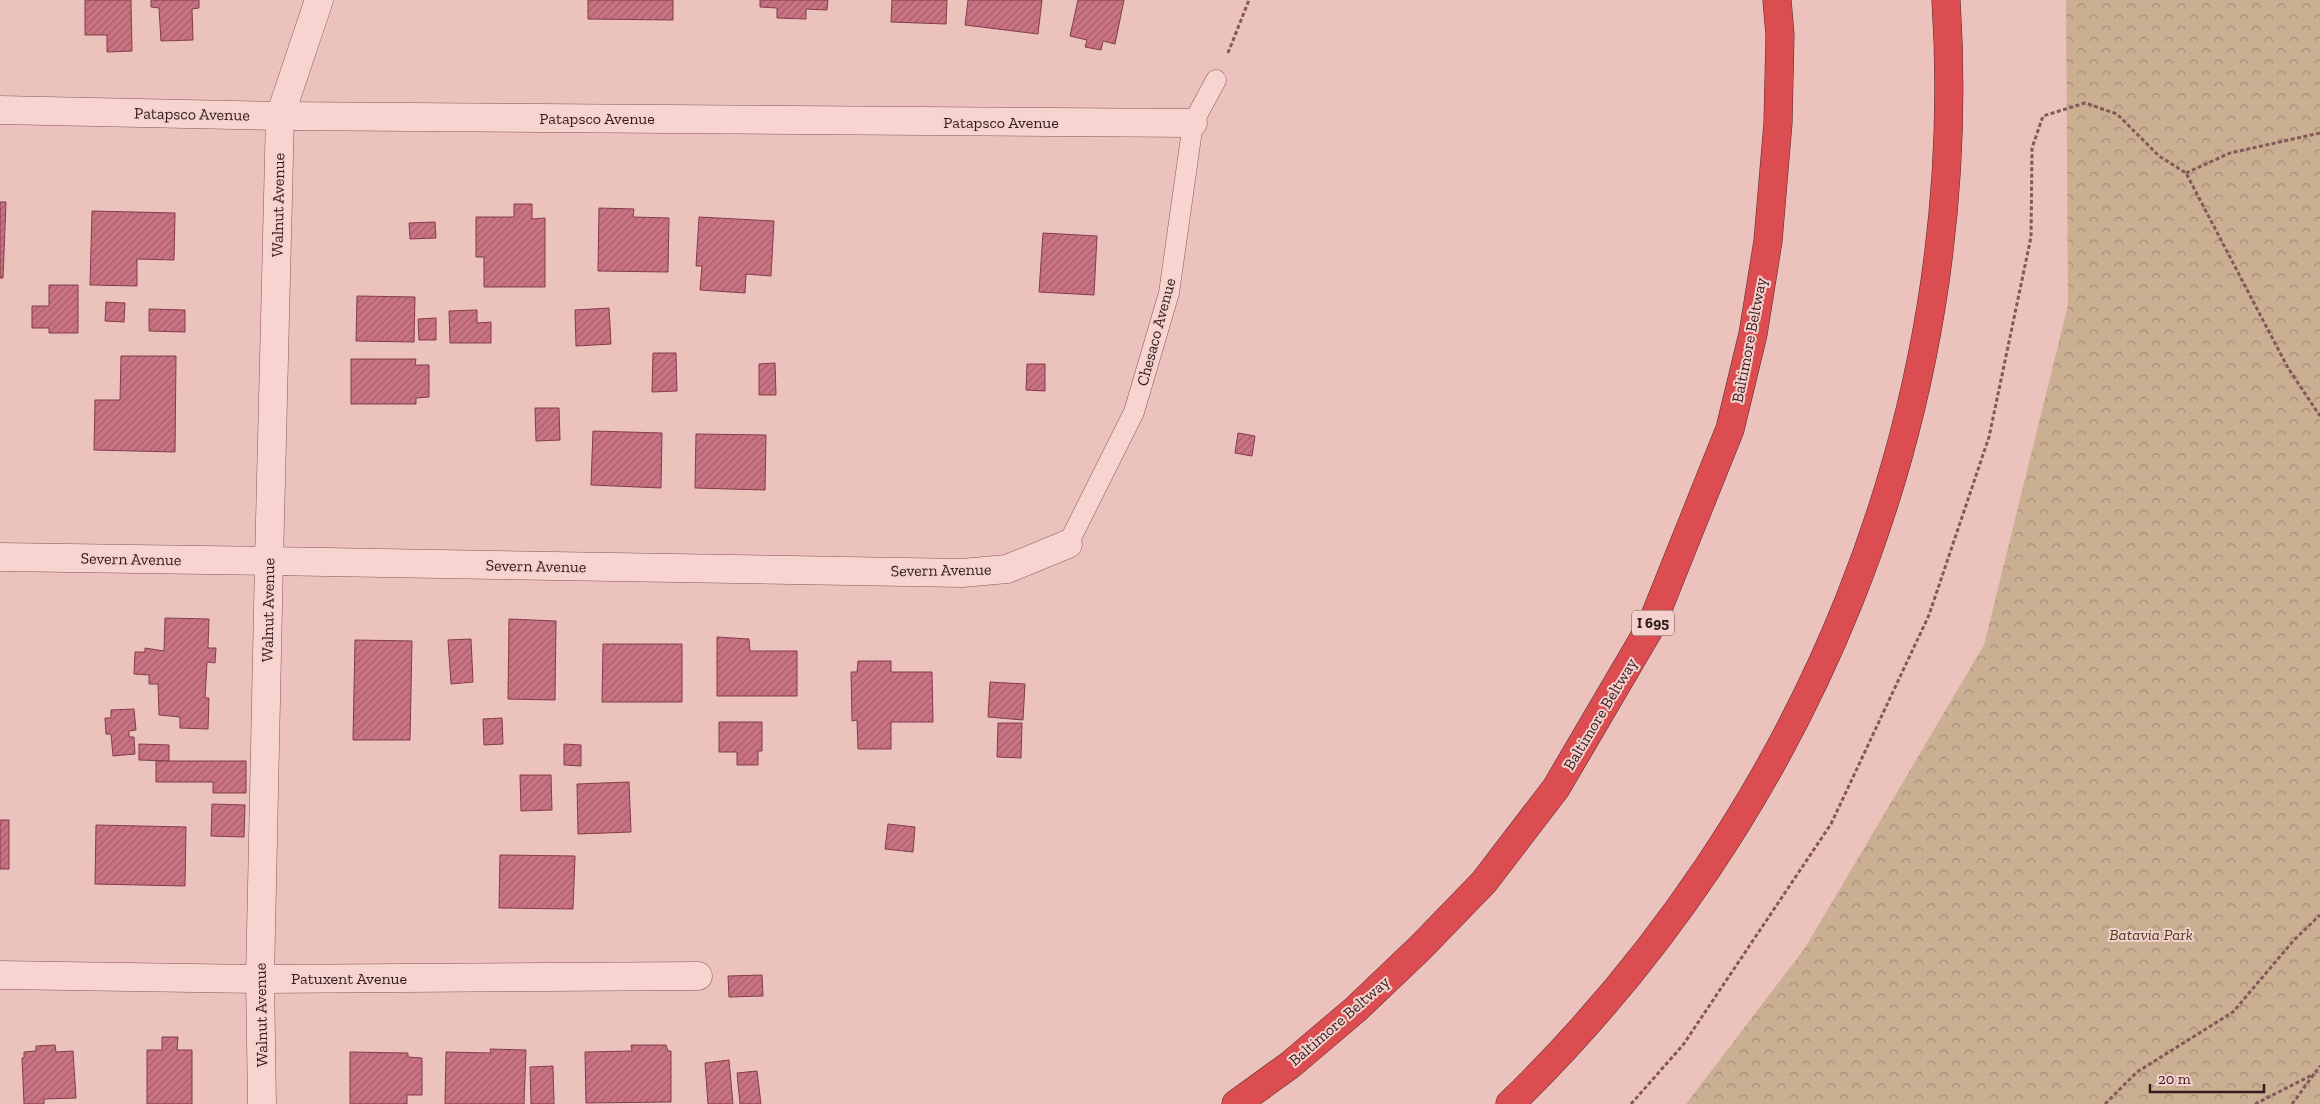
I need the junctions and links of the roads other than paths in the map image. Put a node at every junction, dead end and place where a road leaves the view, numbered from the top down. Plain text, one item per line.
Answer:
1 (319, 0) edge
2 (1778, 0) edge
3 (1946, 0) edge
4 (1216, 80) road end
5 (0, 110) edge
6 (280, 116) junction
7 (1193, 123) junction
8 (1068, 544) joint
9 (0, 557) edge
10 (269, 561) junction
11 (0, 975) edge
12 (698, 976) dead end
13 (260, 978) junction
14 (262, 1104) edge
15 (1236, 1104) edge
16 (1510, 1104) edge

1 - 6 street
2 - 15 highway, Baltimore Beltway / I 695
3 - 16 highway
4 - 7 lane, Chesaco Avenue
5 - 6 street, Patapsco Avenue
6 - 7 street, Patapsco Avenue
6 - 10 street, Walnut Avenue
7 - 8 lane, Chesaco Avenue
8 - 10 street, Severn Avenue
9 - 10 street, Severn Avenue
10 - 13 street, Walnut Avenue
11 - 13 street, Patuxent Avenue
12 - 13 street, Patuxent Avenue
13 - 14 street, Walnut Avenue

